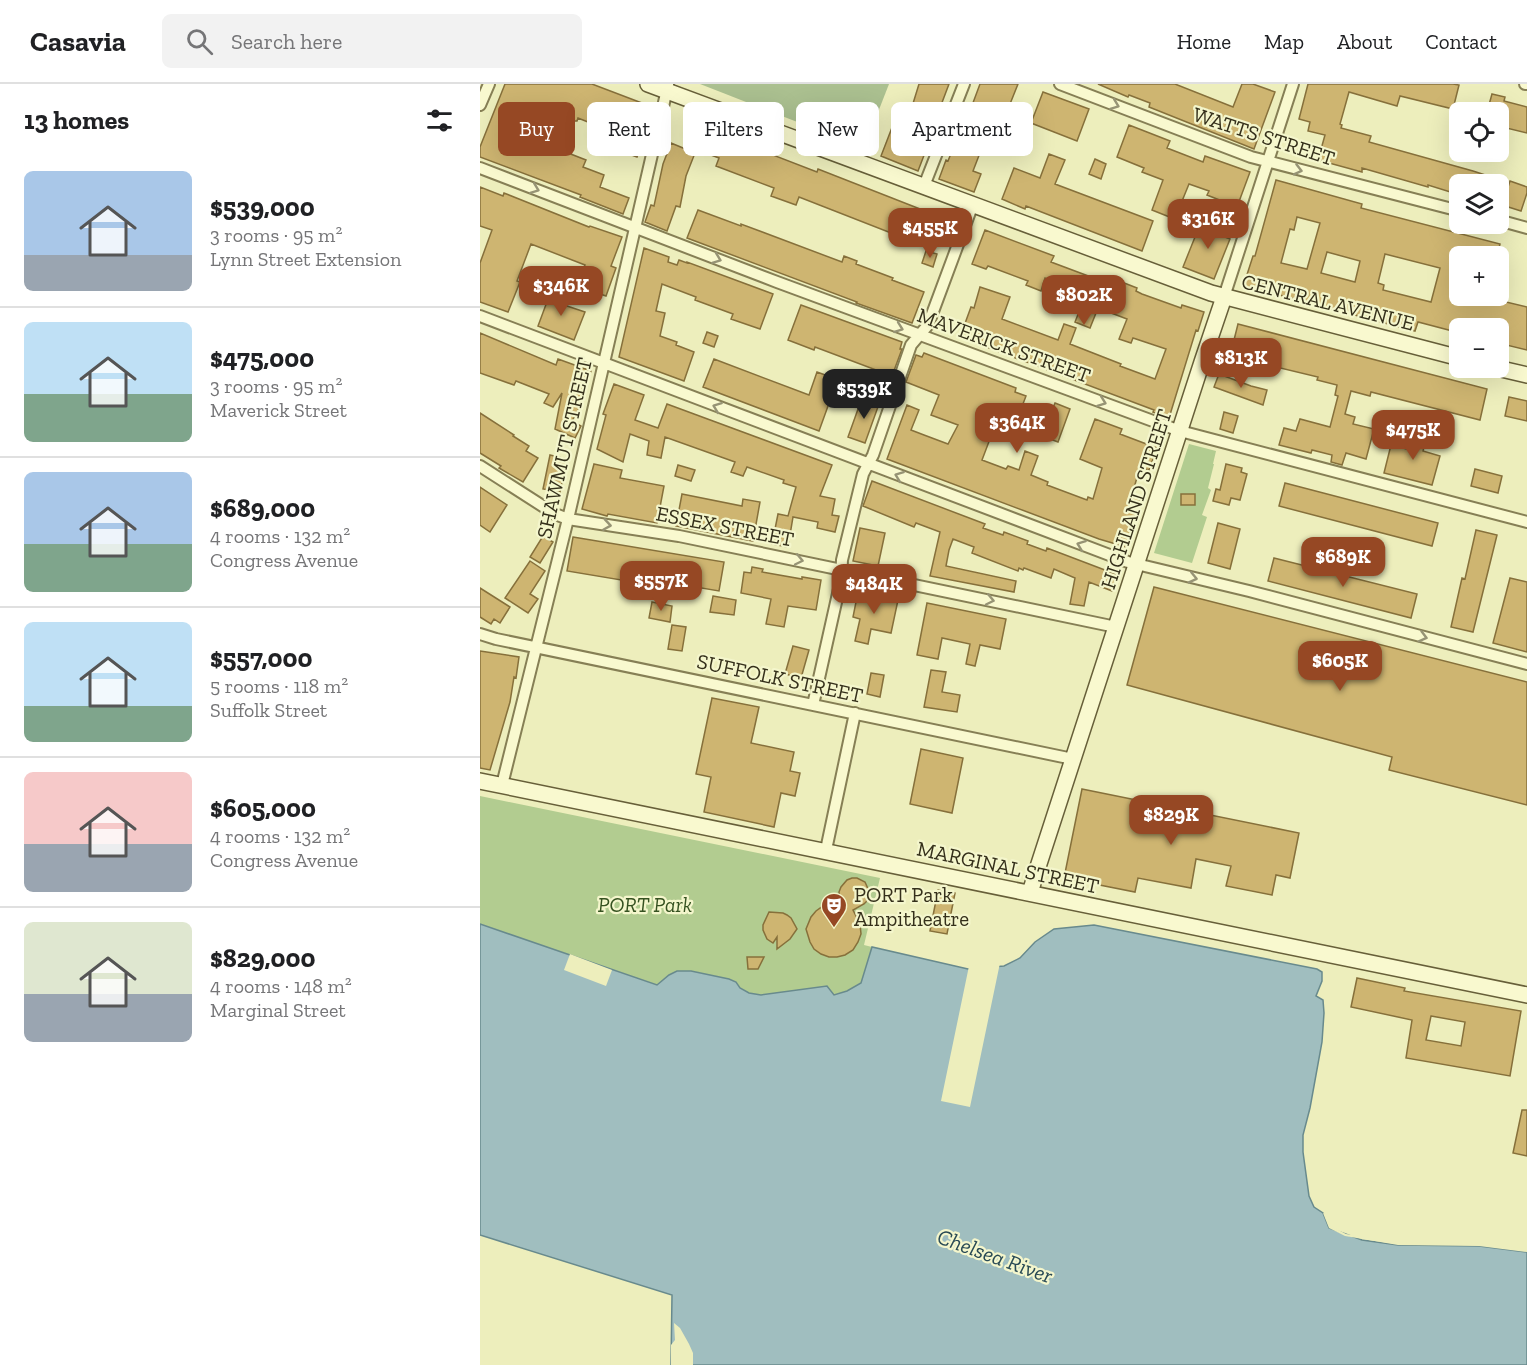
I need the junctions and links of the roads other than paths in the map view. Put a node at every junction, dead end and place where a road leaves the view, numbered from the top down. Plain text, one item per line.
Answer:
1 (489, 84) edge
2 (648, 84) edge
3 (964, 84) edge
4 (1060, 84) edge
5 (1293, 84) edge
6 (668, 88) edge
7 (480, 105) edge
8 (1268, 162) junction
9 (480, 168) edge
10 (924, 186) junction
11 (973, 204) junction
12 (1449, 208) edge
13 (1509, 223) edge
14 (636, 228) junction
15 (1527, 228) edge
16 (1224, 297) junction
17 (480, 316) edge
18 (920, 335) junction
19 (1449, 355) edge
20 (604, 364) junction
21 (1509, 371) edge
22 (1527, 375) edge
23 (1180, 431) junction
24 (868, 464) junction
25 (480, 466) edge
26 (568, 519) junction
27 (1527, 522) edge
28 (1137, 564) junction
29 (842, 569) junction
30 (1116, 627) junction
31 (480, 634) edge
32 (537, 648) junction
33 (1527, 664) edge
34 (813, 705) junction
35 (855, 713) junction
36 (1073, 759) junction
37 (480, 781) edge
38 (502, 785) junction
39 (826, 850) junction
40 (1030, 893) junction
41 (1527, 994) edge

1 - 7 street
2 - 6 street, CENTRAL AVENUE
3 - 10 street
4 -> 8 street, WATTS STREET
5 - 8 street, HIGHLAND STREET
6 - 10 street, CENTRAL AVENUE
6 - 14 street, SHAWMUT STREET
8 -> 12 street, WATTS STREET
8 - 16 street, HIGHLAND STREET
9 -> 14 street, MAVERICK STREET
10 - 11 street, CENTRAL AVENUE
11 - 16 street, CENTRAL AVENUE
11 - 18 street
13 - 15 street
14 -> 18 street, MAVERICK STREET
14 - 20 street, SHAWMUT STREET
16 - 19 street, CENTRAL AVENUE
16 - 23 street, HIGHLAND STREET
17 - 20 street
18 -> 23 street, MAVERICK STREET
18 - 24 street
24 -> 20 street
20 - 26 street, SHAWMUT STREET
21 - 22 street
23 - 27 street, MAVERICK STREET
23 - 28 street, HIGHLAND STREET
28 -> 24 street
24 - 29 street
25 - 26 street, ESSEX STREET
26 -> 29 street, ESSEX STREET
26 - 32 street, SHAWMUT STREET
28 - 30 street, HIGHLAND STREET
28 -> 33 street
29 -> 30 street, ESSEX STREET
29 - 34 street
30 - 36 street, HIGHLAND STREET
31 - 32 street, SUFFOLK STREET
32 - 34 street, SUFFOLK STREET
32 - 38 street, SHAWMUT STREET
34 - 35 street, SUFFOLK STREET
35 - 36 street, SUFFOLK STREET
35 - 39 street
36 - 40 street, HIGHLAND STREET
37 - 38 street, MARGINAL STREET
38 - 39 street, MARGINAL STREET
39 - 40 street, MARGINAL STREET
40 - 41 street, MARGINAL STREET

